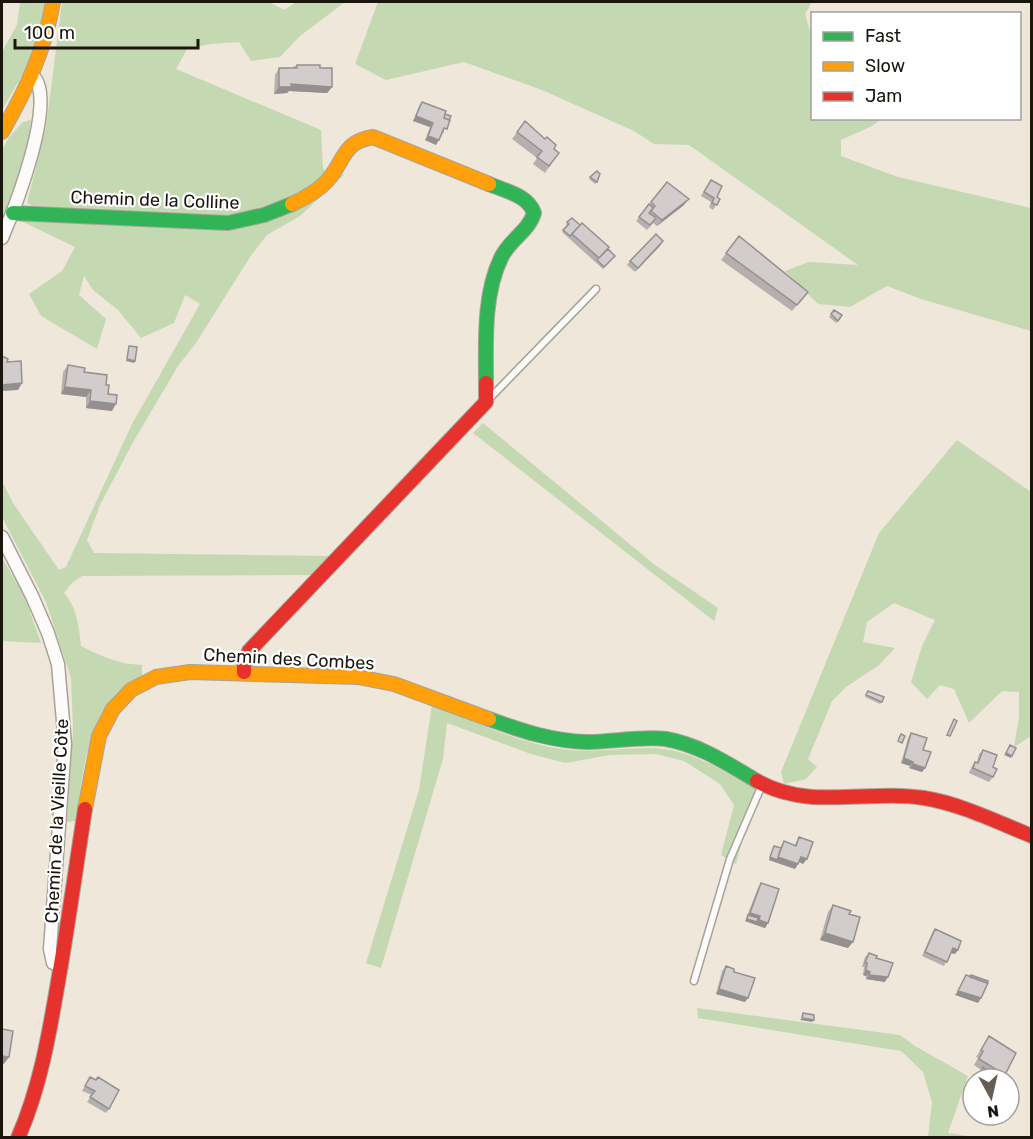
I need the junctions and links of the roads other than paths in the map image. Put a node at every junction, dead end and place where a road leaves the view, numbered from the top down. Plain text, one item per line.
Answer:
1 (53, 2) edge
2 (33, 75) junction
3 (2, 132) edge
4 (13, 213) junction
5 (2, 238) edge
6 (596, 289) dead end
7 (486, 402) junction
8 (2, 537) edge
9 (244, 672) junction
10 (762, 784) junction
11 (1032, 836) edge
12 (61, 967) junction
13 (694, 981) dead end
14 (18, 1137) edge

1 - 2 street
2 - 3 street
2 - 4 street
4 - 5 street
4 - 7 street, Chemin de la Colline
6 - 7 lane
7 - 9 street
8 - 12 street, Chemin de la Vieille Côte
9 - 10 street, Chemin des Combes
9 - 12 street, Chemin des Combes
10 - 11 street, Chemin des Combes
10 - 13 lane
12 - 14 street, Chemin des Combes

